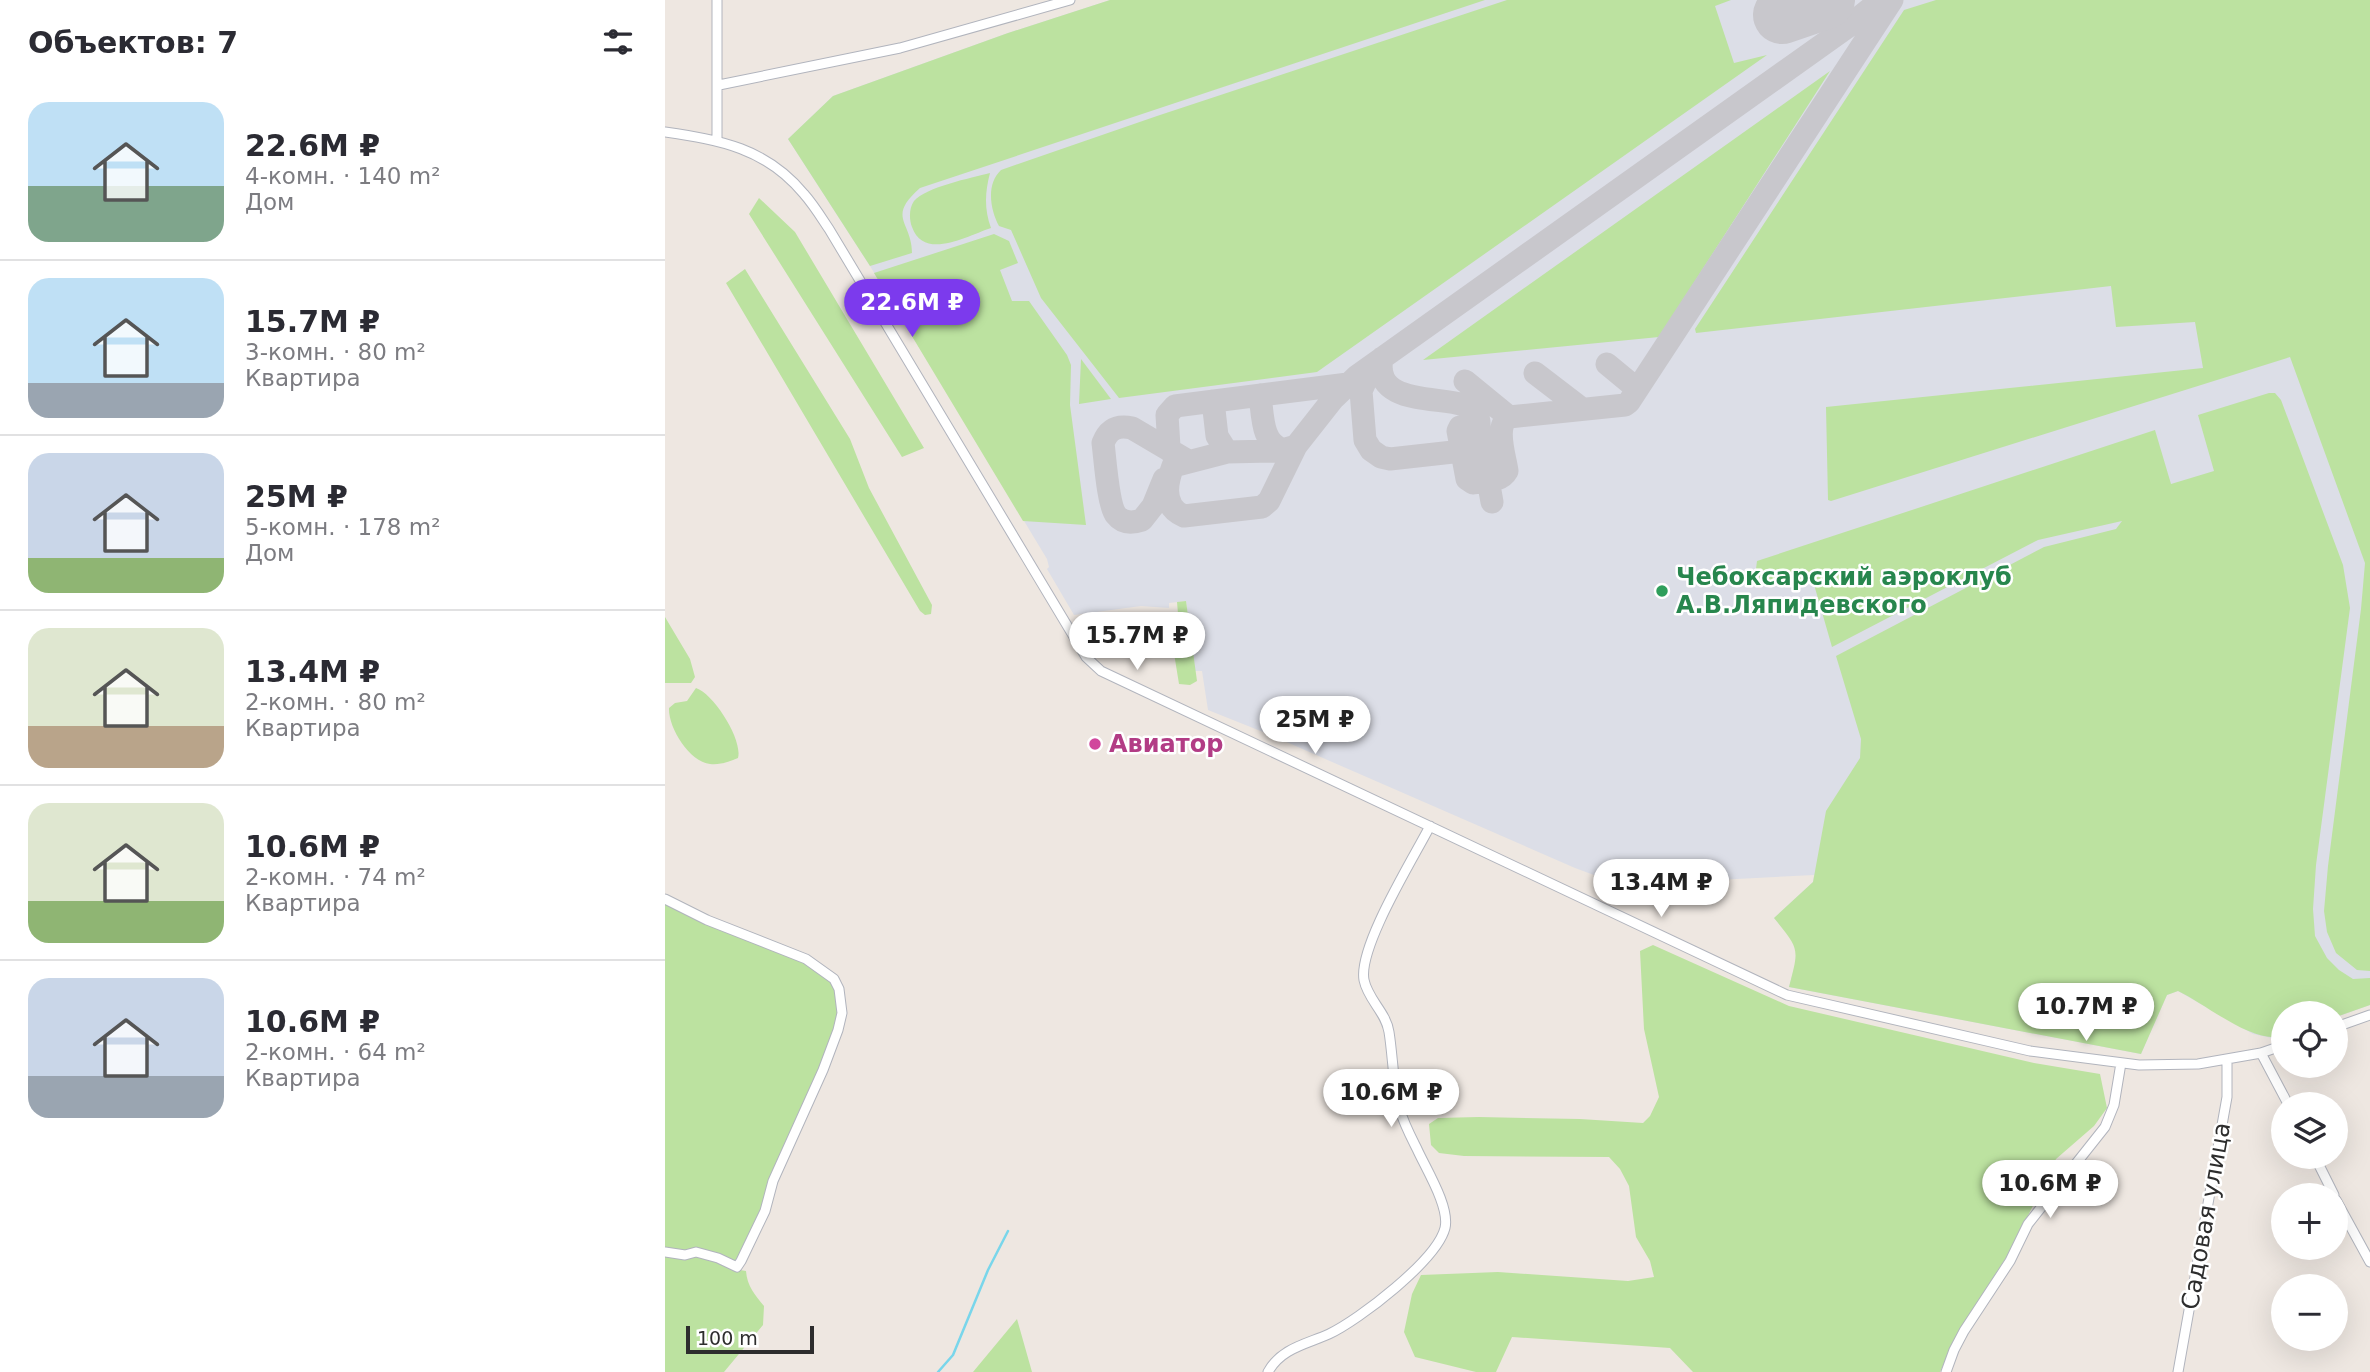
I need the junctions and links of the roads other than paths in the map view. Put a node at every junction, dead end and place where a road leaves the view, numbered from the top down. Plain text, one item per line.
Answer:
1 (717, 0) edge
2 (1070, 0) edge
3 (719, 85) junction
4 (665, 132) edge
5 (717, 140) junction
6 (1430, 826) junction
7 (665, 900) edge
8 (2370, 1015) edge
9 (2348, 1023) edge
10 (2271, 1050) edge
11 (2261, 1053) junction
12 (2227, 1060) junction
13 (2121, 1063) junction
14 (2282, 1092) edge
15 (2348, 1222) edge
16 (665, 1252) edge
17 (2370, 1262) edge
18 (1268, 1372) edge
19 (1946, 1372) edge
20 (2178, 1372) edge

1 - 3 street
2 - 3 street
3 - 5 street
4 - 5 street
5 - 6 street
6 - 13 street
6 - 18 street
7 - 16 street
8 - 9 street
10 - 11 street
11 - 12 street
11 - 14 street
12 - 13 street
12 - 20 street, Садовая улица
13 - 19 street
15 - 17 street

